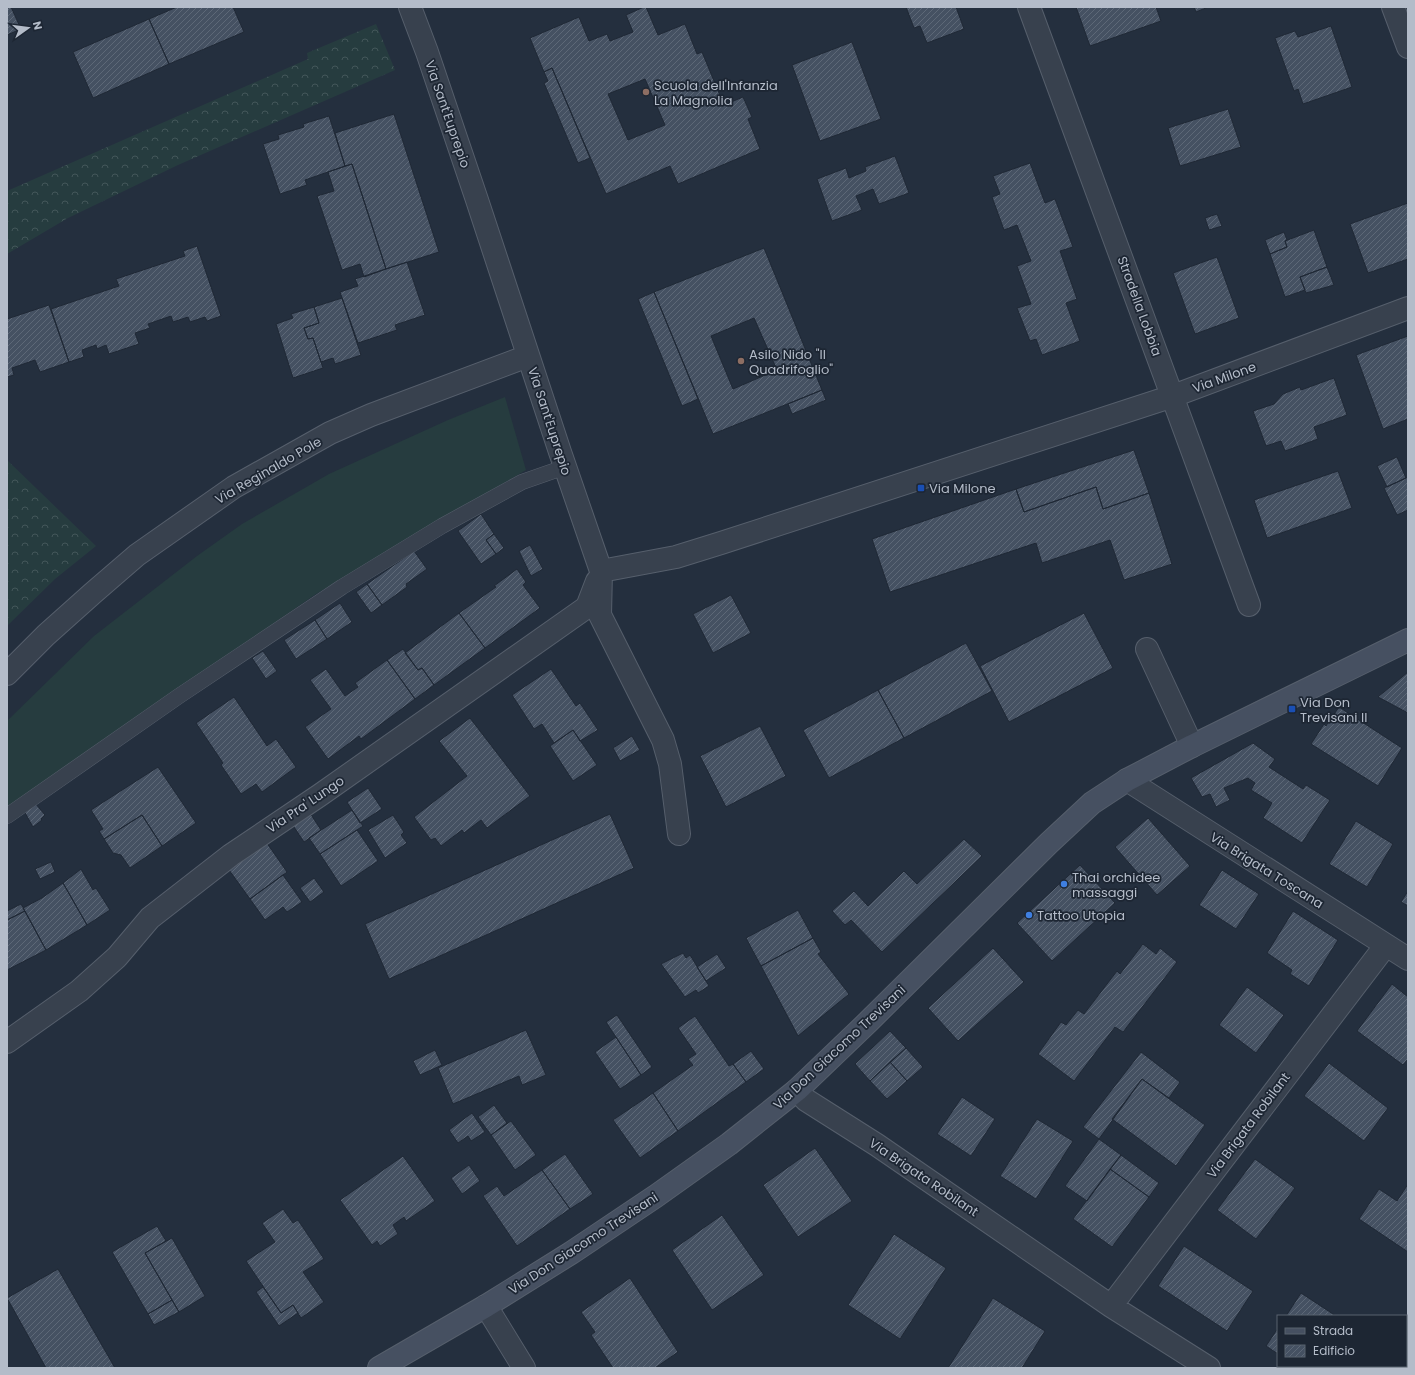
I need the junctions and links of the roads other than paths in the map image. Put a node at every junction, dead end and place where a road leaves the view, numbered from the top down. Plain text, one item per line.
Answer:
1 (410, 7) edge
2 (1029, 7) edge
3 (1393, 7) edge
4 (1408, 47) edge
5 (1408, 308) edge
6 (528, 356) junction
7 (1173, 396) junction
8 (565, 467) junction
9 (602, 571) junction
10 (1250, 605) dead end
11 (1408, 640) edge
12 (1147, 648) dead end
13 (7, 674) edge
14 (1192, 746) junction
15 (1127, 780) junction
16 (7, 816) edge
17 (679, 834) dead end
18 (1386, 945) junction
19 (1408, 959) edge
20 (7, 1042) edge
21 (797, 1090) junction
22 (486, 1306) junction
23 (1111, 1306) junction
24 (379, 1368) edge
25 (524, 1368) edge
26 (1209, 1368) edge

1 - 6 street, Via Sant'Euprepio
2 - 7 street, Stradella Lobbia
3 - 4 street
5 - 7 street, Via Milone
6 - 8 street, Via Sant'Euprepio
6 - 13 street, Via Reginaldo Pole
7 - 9 street, Via Milone
7 - 10 street, Stradella Lobbia
8 - 9 street, Via Sant'Euprepio
8 - 16 lane
9 - 17 street, Via Sant'Euprepio
9 - 20 street, Via Pra' Lungo
11 - 14 street, Via Don Giacomo Trevisani
12 - 14 street
14 - 15 street, Via Don Giacomo Trevisani
15 - 18 street, Via Brigata Toscana
15 - 21 street, Via Don Giacomo Trevisani
18 - 19 street, Via Brigata Toscana
18 - 23 street, Via Brigata Robilant
21 - 22 street, Via Don Giacomo Trevisani
21 - 23 street, Via Brigata Robilant
22 - 24 street, Via Don Giacomo Trevisani
22 - 25 street
23 - 26 street, Via Brigata Robilant

